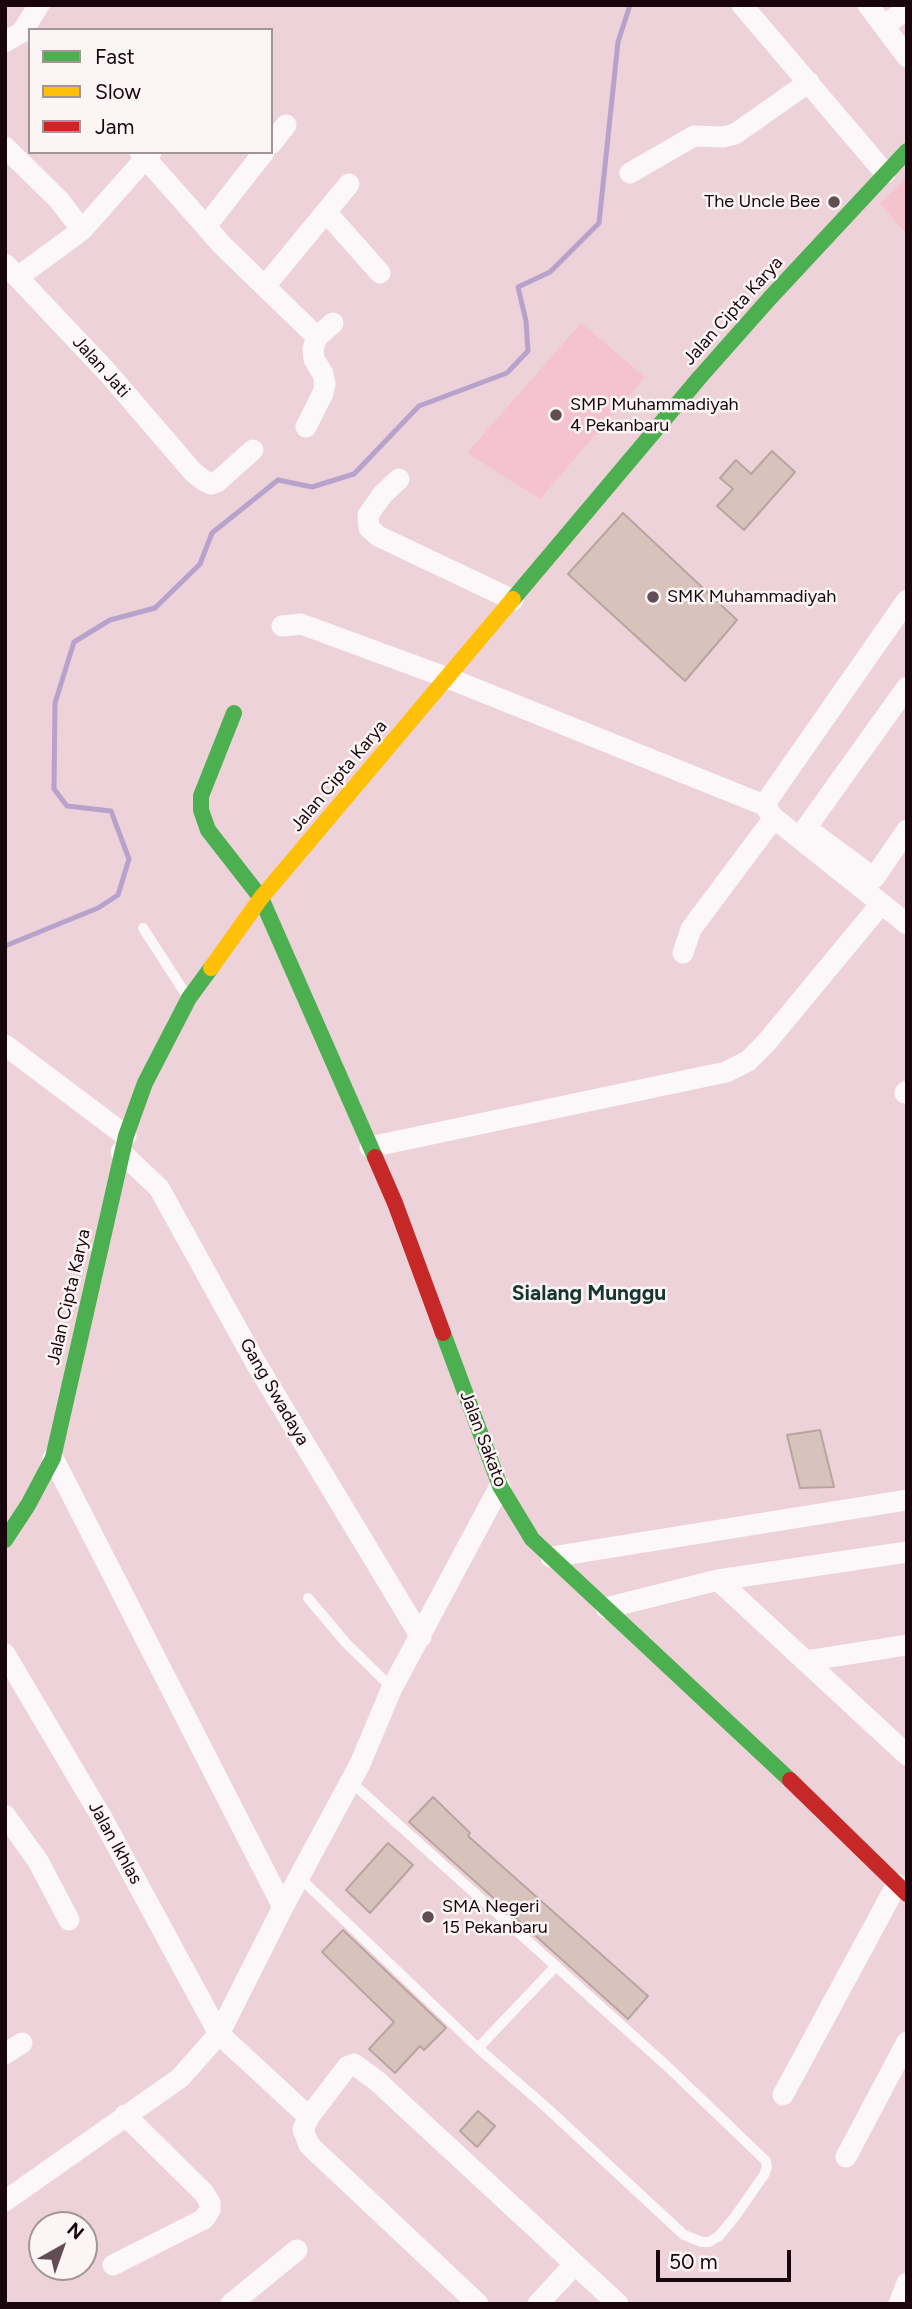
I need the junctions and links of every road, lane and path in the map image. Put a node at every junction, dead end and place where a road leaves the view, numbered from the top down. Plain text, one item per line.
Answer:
1 (39, 5) edge
2 (742, 5) edge
3 (868, 5) edge
4 (907, 9) edge
5 (884, 26) junction
6 (19, 37) edge
7 (907, 57) edge
8 (809, 82) junction
9 (286, 125) dead end
10 (273, 141) edge
11 (5, 147) edge
12 (907, 151) edge
13 (262, 154) edge
14 (146, 155) edge
15 (630, 173) dead end
16 (885, 173) junction
17 (349, 184) dead end
18 (326, 212) junction
19 (205, 226) junction
20 (82, 230) junction
21 (9, 270) edge
22 (380, 273) dead end
23 (265, 286) junction
24 (306, 427) dead end
25 (253, 450) dead end
26 (399, 479) dead end
27 (513, 600) junction
28 (907, 600) edge
29 (282, 626) dead end
30 (449, 678) junction
31 (907, 687) edge
32 (234, 713) dead end
33 (769, 811) junction
34 (907, 830) edge
35 (900, 856) edge
36 (261, 898) junction
37 (881, 904) junction
38 (907, 924) edge
39 (143, 929) dead end
40 (683, 953) dead end
41 (189, 998) junction
42 (5, 1045) edge
43 (123, 1144) junction
44 (370, 1147) junction
45 (53, 1458) junction
46 (500, 1486) junction
47 (907, 1500) edge
48 (8, 1531) edge
49 (907, 1552) edge
50 (551, 1557) junction
51 (718, 1580) junction
52 (308, 1598) dead end
53 (606, 1608) junction
54 (421, 1637) junction
55 (907, 1645) edge
56 (5, 1654) edge
57 (805, 1661) junction
58 (392, 1688) junction
59 (907, 1755) edge
60 (350, 1781) junction
61 (5, 1815) edge
62 (299, 1877) junction
63 (902, 1889) edge
64 (283, 1907) junction
65 (69, 1920) dead end
66 (556, 1966) junction
67 (219, 2034) junction
68 (907, 2042) edge
69 (478, 2048) junction
70 (783, 2095) dead end
71 (125, 2115) junction
72 (309, 2117) junction
73 (846, 2157) dead end
74 (5, 2201) edge
75 (297, 2250) dead end
76 (575, 2264) junction
77 (113, 2265) dead end
78 (907, 2283) edge
79 (230, 2304) edge
80 (478, 2304) edge
81 (538, 2304) edge
82 (618, 2304) edge
83 (899, 2304) edge

1 - 6 street
2 - 8 street
3 - 5 street
4 - 5 street
5 - 7 street
8 - 15 street
8 - 16 street
9 - 10 street
11 - 20 street
12 - 16 main road, Jalan Cipta Karya
13 - 19 street
14 - 19 street
14 - 20 street
16 - 27 main road, Jalan Cipta Karya
17 - 18 street
18 - 22 street
18 - 23 street
19 - 23 street
20 - 21 street
21 - 25 street, Jalan Jati
23 - 24 street
26 - 27 street
27 - 30 main road, Jalan Cipta Karya
28 - 33 street
29 - 30 street
30 - 33 street
30 - 36 main road, Jalan Cipta Karya
31 - 35 street
32 - 36 main road, Jalan Sakato
33 - 37 street
33 - 40 street
34 - 35 street
36 - 41 main road, Jalan Cipta Karya
36 - 44 main road, Jalan Sakato
37 - 38 street
37 - 44 street
39 - 41 lane
41 - 43 main road, Jalan Cipta Karya
42 - 43 street, Gang Swadaya
43 - 45 main road, Jalan Cipta Karya
43 - 54 street, Gang Swadaya
44 - 46 main road, Jalan Sakato
45 - 48 main road, Jalan Cipta Karya
45 - 64 street
46 - 50 main road, Jalan Sakato
46 - 54 street
47 - 50 street
49 - 51 street
50 - 53 main road, Jalan Sakato
51 - 53 street
51 - 57 street
52 - 58 lane
53 - 63 main road, Jalan Sakato
54 - 58 street
55 - 57 street
56 - 67 street, Jalan Ikhlas
57 - 59 street
58 - 60 street
60 - 62 street
60 - 66 lane
61 - 65 street
62 - 64 street
62 - 69 lane
63 - 70 street
64 - 67 street
66 - 69 lane
66 - 69 lane
67 - 71 street
67 - 72 street, Jalan Ikhlas
68 - 73 street
71 - 74 street
71 - 77 street
72 - 76 street
72 - 80 street
75 - 79 street
76 - 81 street
76 - 82 street
78 - 83 street

